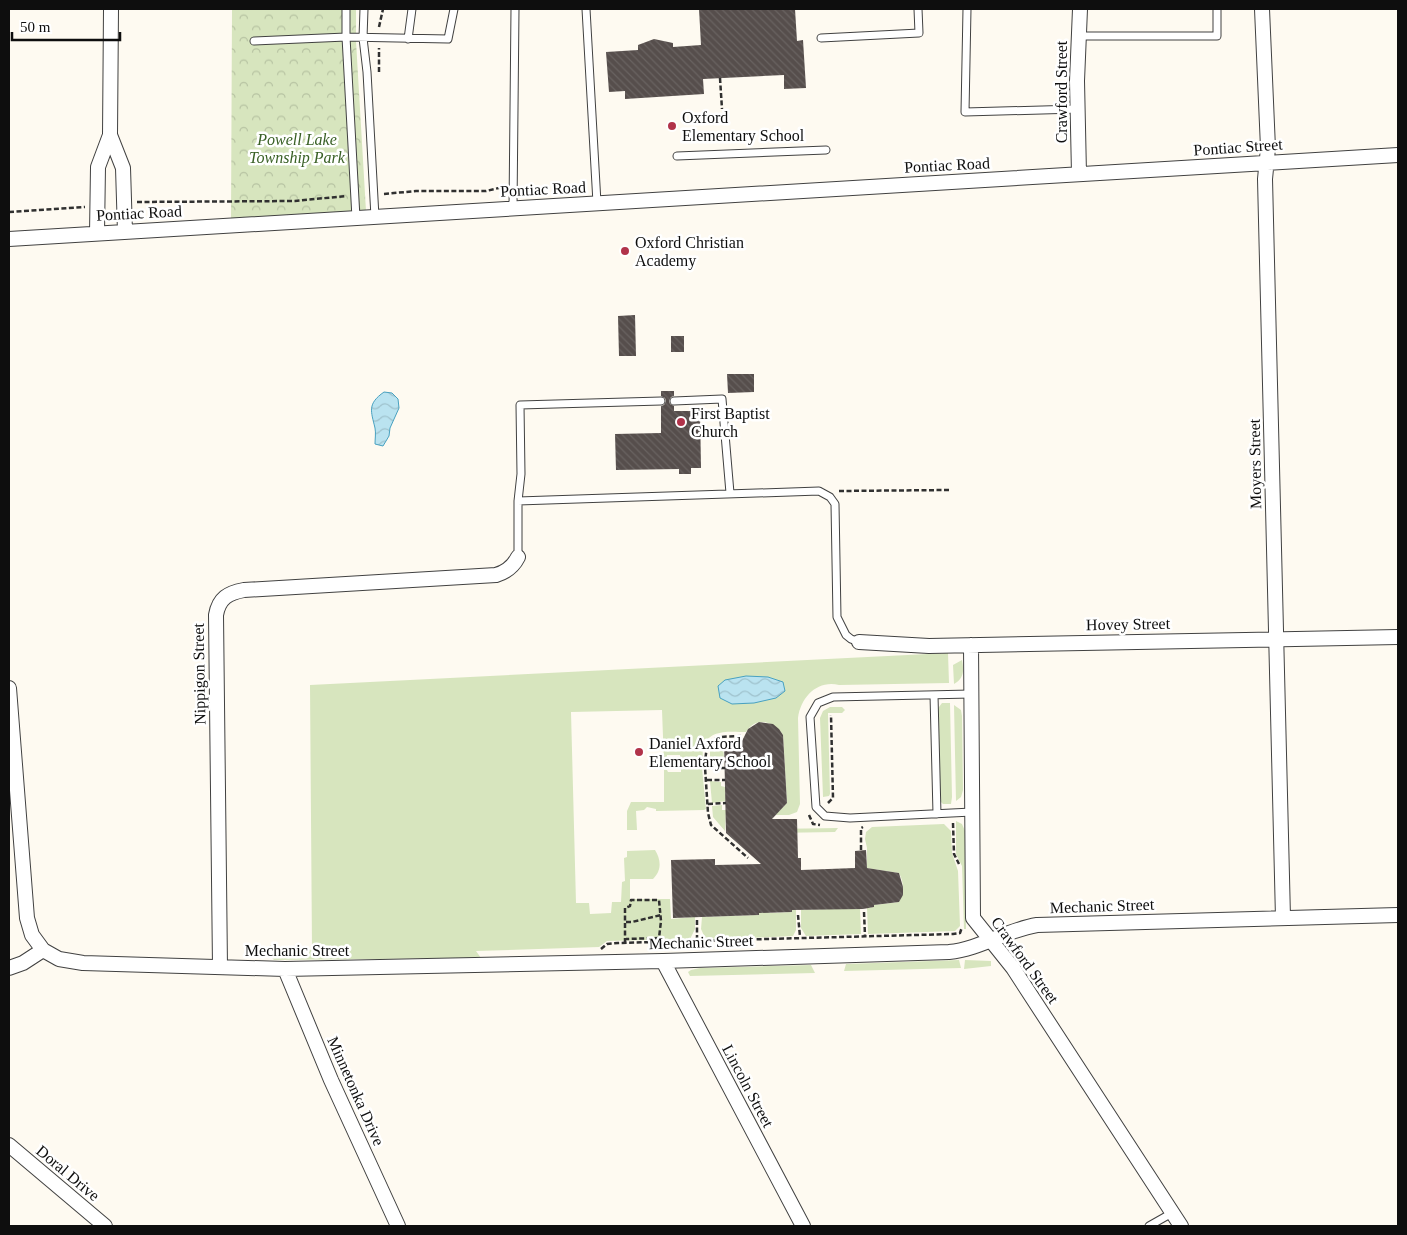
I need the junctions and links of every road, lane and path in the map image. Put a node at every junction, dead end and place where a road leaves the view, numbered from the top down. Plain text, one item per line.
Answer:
1 (110, 9) edge
2 (346, 9) edge
3 (364, 9) edge
4 (412, 9) edge
5 (454, 9) edge
6 (515, 9) edge
7 (586, 9) edge
8 (918, 9) edge
9 (966, 9) edge
10 (1080, 9) edge
11 (1217, 9) edge
12 (1262, 9) edge
13 (1078, 36) junction
14 (346, 37) junction
15 (363, 38) junction
16 (821, 38) dead end
17 (408, 39) junction
18 (254, 41) dead end
19 (720, 78) dead end
20 (722, 109) dead end
21 (1077, 110) junction
22 (110, 135) junction
23 (826, 150) dead end
24 (1398, 155) edge
25 (677, 156) dead end
26 (1266, 163) junction
27 (1079, 174) junction
28 (514, 187) junction
29 (379, 194) dead end
30 (356, 195) junction
31 (124, 202) junction
32 (597, 203) junction
33 (97, 204) junction
34 (513, 208) junction
35 (9, 212) edge
36 (375, 217) junction
37 (356, 218) junction
38 (125, 232) junction
39 (97, 233) junction
40 (9, 239) edge
41 (661, 401) dead end
42 (674, 401) dead end
43 (950, 490) dead end
44 (819, 491) junction
45 (730, 493) junction
46 (518, 501) junction
47 (518, 557) joint
48 (1398, 637) edge
49 (1277, 638) junction
50 (859, 642) joint
51 (971, 644) junction
52 (9, 688) edge
53 (971, 694) junction
54 (934, 695) junction
55 (831, 715) dead end
56 (741, 736) dead end
57 (705, 766) junction
58 (684, 767) dead end
59 (725, 768) dead end
60 (707, 780) junction
61 (725, 780) dead end
62 (828, 803) dead end
63 (708, 804) junction
64 (726, 804) dead end
65 (972, 812) junction
66 (937, 814) junction
67 (953, 824) dead end
68 (748, 858) dead end
69 (960, 865) dead end
70 (864, 912) dead end
71 (661, 915) junction
72 (798, 915) dead end
73 (1398, 915) edge
74 (1283, 918) junction
75 (961, 919) dead end
76 (697, 920) dead end
77 (626, 922) junction
78 (866, 936) junction
79 (800, 937) junction
80 (991, 940) junction
81 (626, 941) junction
82 (697, 941) junction
83 (594, 949) dead end
84 (43, 950) junction
85 (663, 961) junction
86 (220, 966) junction
87 (9, 968) edge
88 (285, 969) junction
89 (9, 1146) edge
90 (1172, 1213) junction
91 (105, 1226) edge
92 (398, 1226) edge
93 (802, 1226) edge
94 (1149, 1226) edge
95 (1180, 1226) edge

1 - 22 street
2 - 14 lane
3 - 15 lane
4 - 17 lane
5 - 17 lane
6 - 28 lane
7 - 32 lane
8 - 16 lane
9 - 21 lane
10 - 13 street, Crawford Street
11 - 13 lane
12 - 26 street, Moyers Street
13 - 21 street, Crawford Street
14 - 15 lane
14 - 18 lane
14 - 30 lane
15 - 17 lane
15 - 36 lane
19 - 20 path
21 - 27 street, Crawford Street
22 - 31 street
22 - 33 street
23 - 25 lane
24 - 26 street, Pontiac Street
26 - 27 street, Pontiac Street
26 - 49 street, Moyers Street
27 - 32 street, Pontiac Road
28 - 29 path
28 - 34 lane
30 - 31 path
30 - 37 lane
31 - 38 street
32 - 34 street, Pontiac Road
33 - 35 path
33 - 39 street
34 - 36 street, Pontiac Road
36 - 37 street, Pontiac Road
37 - 38 street, Pontiac Road
38 - 39 street, Pontiac Road
39 - 40 street, Pontiac Road
41 - 46 lane
42 - 45 lane
43 - 44 path
44 - 45 lane
44 - 50 lane
45 - 46 lane
46 - 47 lane
47 - 86 street, Nippigon Street
48 - 49 street, Hovey Street
49 - 51 street, Hovey Street
49 - 74 street, Moyers Street
50 - 51 street, Hovey Street
51 - 53 street, Crawford Street
52 - 84 street
53 - 54 lane
53 - 65 street, Crawford Street
54 - 66 lane
54 - 66 lane
55 - 62 path
56 - 57 path
57 - 58 path
57 - 59 path
57 - 60 path
60 - 61 path
60 - 63 path
63 - 64 path
63 - 68 path
65 - 66 lane
65 - 80 street, Crawford Street
67 - 69 path
70 - 78 path
71 - 77 path
71 - 77 path
71 - 81 path
72 - 79 path
73 - 74 street, Mechanic Street
74 - 80 street, Mechanic Street
75 - 78 path
76 - 82 path
77 - 81 path
78 - 79 path
79 - 82 path
80 - 85 street, Mechanic Street
80 - 90 street, Crawford Street
81 - 82 path
81 - 83 path
84 - 86 street, Mechanic Street
84 - 87 street
85 - 88 street, Mechanic Street
85 - 93 street, Lincoln Street
86 - 88 street, Mechanic Street
88 - 92 street, Minnetonka Drive
89 - 91 street, Doral Drive
90 - 94 lane
90 - 95 street, Crawford Street

